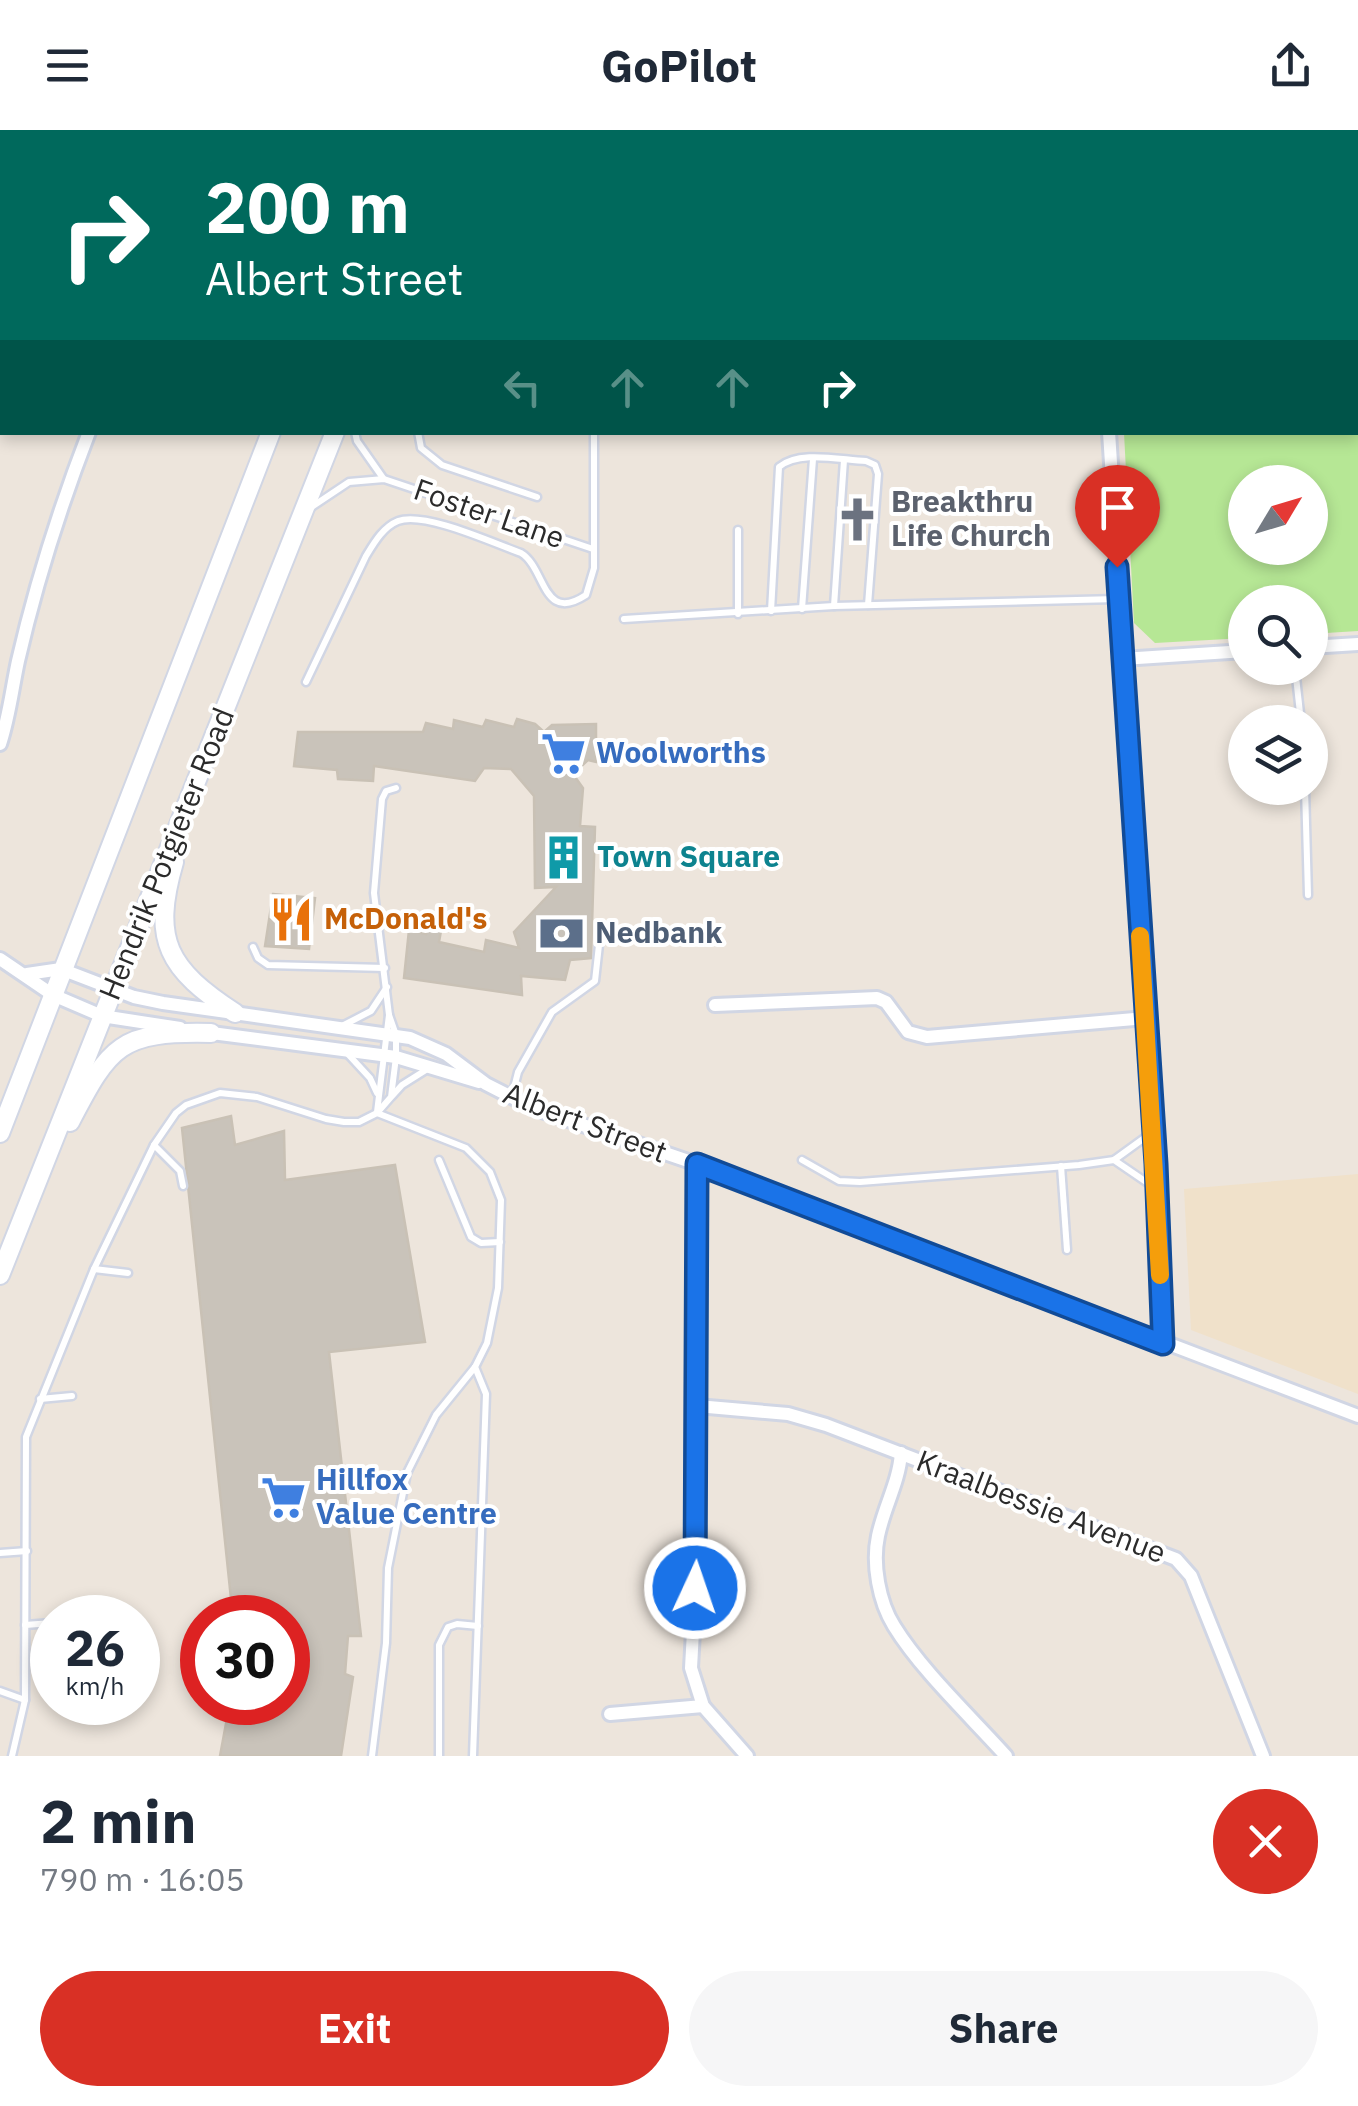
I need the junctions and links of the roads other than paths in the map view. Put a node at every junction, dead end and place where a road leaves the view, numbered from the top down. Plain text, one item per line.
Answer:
1 (88, 435) edge
2 (270, 435) edge
3 (334, 435) edge
4 (355, 435) edge
5 (419, 435) edge
6 (594, 435) edge
7 (1109, 435) edge
8 (813, 459) junction
9 (844, 460) junction
10 (384, 478) junction
11 (537, 496) dead end
12 (301, 514) junction
13 (738, 530) dead end
14 (593, 549) junction
15 (1119, 599) junction
16 (868, 605) junction
17 (834, 606) junction
18 (802, 609) junction
19 (771, 611) junction
20 (738, 614) junction
21 (624, 619) dead end
22 (1358, 644) edge
23 (1328, 646) edge
24 (1228, 652) edge
25 (1122, 659) junction
26 (0, 661) edge
27 (18, 663) junction
28 (306, 682) dead end
29 (0, 744) edge
30 (198, 780) junction
31 (396, 788) dead end
32 (1306, 805) edge
33 (1308, 895) dead end
34 (599, 945) dead end
35 (253, 946) dead end
36 (0, 959) edge
37 (385, 968) junction
38 (61, 969) junction
39 (27, 974) junction
40 (387, 987) junction
41 (112, 988) junction
42 (52, 995) junction
43 (715, 1005) dead end
44 (235, 1013) junction
45 (102, 1016) junction
46 (1146, 1018) junction
47 (341, 1027) junction
48 (210, 1033) junction
49 (390, 1035) junction
50 (345, 1051) junction
51 (389, 1056) junction
52 (430, 1067) junction
53 (486, 1084) junction
54 (378, 1094) junction
55 (392, 1097) junction
56 (512, 1098) junction
57 (377, 1113) junction
58 (1154, 1132) junction
59 (0, 1133) edge
60 (154, 1145) junction
61 (439, 1160) dead end
62 (802, 1160) dead end
63 (1114, 1160) junction
64 (697, 1164) junction
65 (1060, 1166) junction
66 (183, 1186) dead end
67 (1157, 1190) junction
68 (20, 1217) junction
69 (500, 1242) junction
70 (1066, 1250) dead end
71 (94, 1270) junction
72 (128, 1273) dead end
73 (0, 1275) edge
74 (1163, 1344) junction
75 (475, 1368) junction
76 (72, 1396) dead end
77 (40, 1398) junction
78 (697, 1406) junction
79 (1358, 1416) edge
80 (901, 1453) junction
81 (27, 1551) junction
82 (0, 1553) edge
83 (25, 1625) junction
84 (30, 1625) edge
85 (478, 1626) junction
86 (0, 1691) edge
87 (25, 1700) junction
88 (703, 1706) junction
89 (610, 1714) dead end
90 (12, 1756) edge
91 (372, 1756) edge
92 (439, 1756) edge
93 (474, 1756) edge
94 (747, 1756) edge
95 (1006, 1756) edge
96 (1263, 1756) edge

1 - 27 street
2 - 38 main road, Hendrik Potgieter Road
3 - 12 main road, Hendrik Potgieter Road
4 - 10 lane, Foster Lane
5 - 11 lane
6 - 14 lane, Foster Lane
7 - 15 street
8 - 9 lane
8 - 18 lane
8 - 19 lane
9 - 16 lane
9 - 17 lane
10 - 12 lane, Foster Lane
10 - 14 lane, Foster Lane
12 - 30 main road, Hendrik Potgieter Road
13 - 20 lane
14 - 28 lane, Foster Lane
15 - 16 lane
15 - 25 street
16 - 17 lane
17 - 18 lane
18 - 19 lane
19 - 20 lane
20 - 21 lane
22 - 23 street
24 - 25 street
25 - 46 street
26 - 27 street
27 - 29 street
30 - 41 main road, Hendrik Potgieter Road
30 - 44 main road
31 - 37 lane
32 - 33 lane
34 - 56 lane
35 - 37 lane
36 - 39 street, Albert Street
37 - 40 lane
38 - 39 street
38 - 41 street, Albert Street
38 - 42 main road, Hendrik Potgieter Road
39 - 42 street, Albert Street
40 - 47 lane
40 - 49 lane
41 - 44 street, Albert Street
41 - 45 main road, Hendrik Potgieter Road
42 - 45 street, Albert Street
42 - 59 main road, Hendrik Potgieter Road
43 - 46 street
44 - 47 street, Albert Street
45 - 48 street, Albert Street
45 - 68 main road, Hendrik Potgieter Road
46 - 58 street
47 - 49 street, Albert Street
48 - 50 street, Albert Street
48 - 68 main road
49 - 51 lane
49 - 51 lane
49 - 53 street, Albert Street
50 - 51 street, Albert Street
50 - 54 lane
51 - 52 street, Albert Street
51 - 54 lane
51 - 55 lane
52 - 53 street, Albert Street
52 - 55 lane
53 - 56 street, Albert Street
54 - 57 lane
55 - 57 lane
56 - 64 street, Albert Street
57 - 60 lane
57 - 69 lane
58 - 63 lane
58 - 67 street
60 - 66 lane
60 - 71 lane
61 - 69 lane
62 - 65 lane
63 - 65 lane
63 - 67 lane
64 - 74 street, Albert Street
64 - 78 street
65 - 70 lane
67 - 74 street
68 - 73 main road, Hendrik Potgieter Road
69 - 75 lane
71 - 72 lane
71 - 77 lane
74 - 79 street, Albert Street
75 - 85 lane
75 - 91 lane
76 - 77 lane
77 - 81 lane
78 - 80 street, Kraalbessie Avenue
78 - 88 street
80 - 95 street
80 - 96 street, Kraalbessie Avenue
81 - 82 lane
81 - 83 lane
83 - 84 lane
83 - 87 lane
85 - 92 lane
85 - 93 lane
86 - 87 lane
87 - 90 lane
88 - 89 street
88 - 94 street

